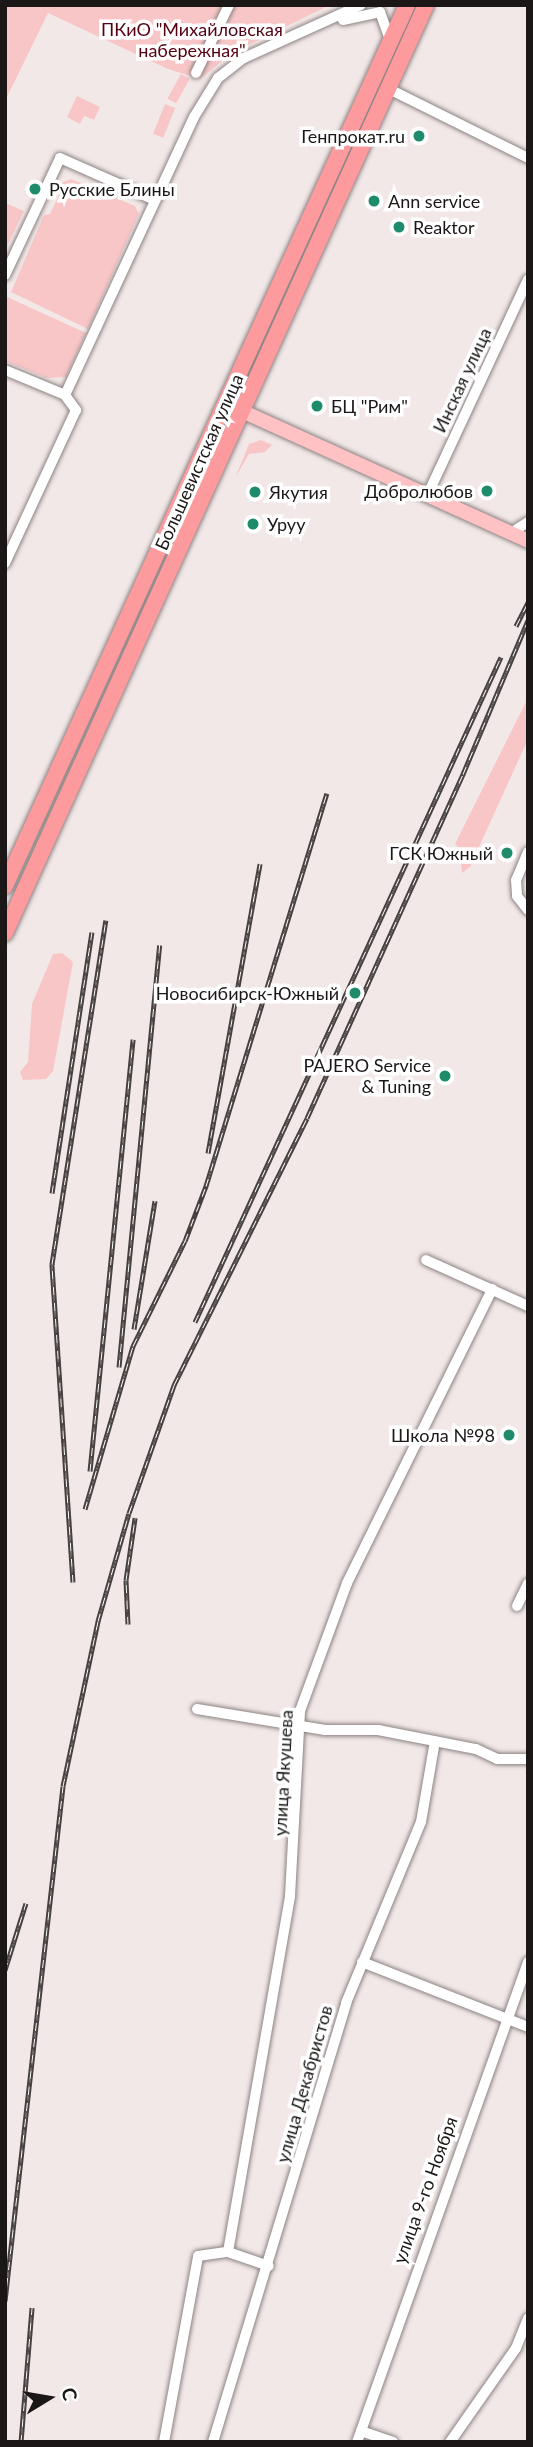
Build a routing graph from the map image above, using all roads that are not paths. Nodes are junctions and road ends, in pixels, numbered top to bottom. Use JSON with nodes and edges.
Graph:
{"nodes":[{"id":1,"x":229,"y":5,"type":"edge"},
{"id":2,"x":361,"y":5,"type":"edge"},
{"id":3,"x":407,"y":5,"type":"edge"},
{"id":4,"x":426,"y":5,"type":"edge"},
{"id":5,"x":390,"y":43,"type":"junction"},
{"id":6,"x":271,"y":44,"type":"junction"},
{"id":7,"x":196,"y":73,"type":"dead end"},
{"id":8,"x":389,"y":89,"type":"junction"},
{"id":9,"x":528,"y":158,"type":"edge"},
{"id":10,"x":155,"y":200,"type":"junction"},
{"id":11,"x":5,"y":275,"type":"edge"},
{"id":12,"x":528,"y":279,"type":"edge"},
{"id":13,"x":5,"y":370,"type":"edge"},
{"id":14,"x":65,"y":395,"type":"junction"},
{"id":15,"x":225,"y":404,"type":"junction"},
{"id":16,"x":242,"y":412,"type":"junction"},
{"id":17,"x":427,"y":496,"type":"junction"},
{"id":18,"x":528,"y":522,"type":"edge"},
{"id":19,"x":521,"y":538,"type":"edge"},
{"id":20,"x":5,"y":562,"type":"edge"},
{"id":21,"x":528,"y":852,"type":"edge"},
{"id":22,"x":5,"y":886,"type":"edge"},
{"id":23,"x":528,"y":910,"type":"edge"},
{"id":24,"x":5,"y":933,"type":"edge"},
{"id":25,"x":426,"y":1260,"type":"dead end"},
{"id":26,"x":492,"y":1289,"type":"junction"},
{"id":27,"x":528,"y":1306,"type":"edge"},
{"id":28,"x":528,"y":1583,"type":"edge"},
{"id":29,"x":517,"y":1606,"type":"dead end"},
{"id":30,"x":197,"y":1709,"type":"dead end"},
{"id":31,"x":300,"y":1726,"type":"junction"},
{"id":32,"x":435,"y":1741,"type":"junction"},
{"id":33,"x":528,"y":1759,"type":"edge"},
{"id":34,"x":362,"y":1962,"type":"junction"},
{"id":35,"x":528,"y":1962,"type":"edge"},
{"id":36,"x":506,"y":2018,"type":"junction"},
{"id":37,"x":528,"y":2027,"type":"edge"},
{"id":38,"x":228,"y":2252,"type":"junction"},
{"id":39,"x":269,"y":2266,"type":"junction"},
{"id":40,"x":528,"y":2318,"type":"edge"},
{"id":41,"x":359,"y":2436,"type":"edge"},
{"id":42,"x":164,"y":2442,"type":"edge"},
{"id":43,"x":213,"y":2442,"type":"edge"},
{"id":44,"x":393,"y":2442,"type":"edge"},
{"id":45,"x":450,"y":2442,"type":"edge"}],
"edges":[{"from":1,"to":7,"type":"street"},
{"from":2,"to":6,"type":"street"},
{"from":3,"to":5,"type":"highway","name":"Большевистская улица"},
{"from":4,"to":8,"type":"highway","name":"Большевистская улица"},
{"from":5,"to":6,"type":"street"},
{"from":5,"to":15,"type":"highway","name":"Большевистская улица"},
{"from":6,"to":10,"type":"street"},
{"from":8,"to":9,"type":"street"},
{"from":8,"to":16,"type":"highway","name":"Большевистская улица"},
{"from":10,"to":11,"type":"street"},
{"from":10,"to":14,"type":"street"},
{"from":12,"to":17,"type":"street","name":"Инская улица"},
{"from":13,"to":14,"type":"street"},
{"from":14,"to":20,"type":"street"},
{"from":15,"to":16,"type":"main road"},
{"from":15,"to":22,"type":"highway","name":"Большевистская улица"},
{"from":16,"to":17,"type":"main road"},
{"from":16,"to":24,"type":"highway","name":"Большевистская улица"},
{"from":17,"to":19,"type":"main road"},
{"from":18,"to":19,"type":"street"},
{"from":21,"to":23,"type":"street"},
{"from":25,"to":26,"type":"street"},
{"from":26,"to":27,"type":"street"},
{"from":26,"to":31,"type":"street","name":"улица Якушева"},
{"from":28,"to":29,"type":"street"},
{"from":30,"to":31,"type":"street"},
{"from":31,"to":32,"type":"street"},
{"from":31,"to":38,"type":"street","name":"улица Якушева"},
{"from":32,"to":33,"type":"street"},
{"from":32,"to":34,"type":"street","name":"улица Декабристов"},
{"from":34,"to":36,"type":"street"},
{"from":34,"to":39,"type":"street","name":"улица Декабристов"},
{"from":35,"to":36,"type":"street","name":"улица 9-го Ноября"},
{"from":36,"to":37,"type":"street"},
{"from":36,"to":41,"type":"street","name":"улица 9-го Ноября"},
{"from":38,"to":39,"type":"street"},
{"from":38,"to":42,"type":"street"},
{"from":39,"to":43,"type":"street","name":"улица Декабристов"},
{"from":40,"to":45,"type":"street"},
{"from":41,"to":44,"type":"street"}]}
